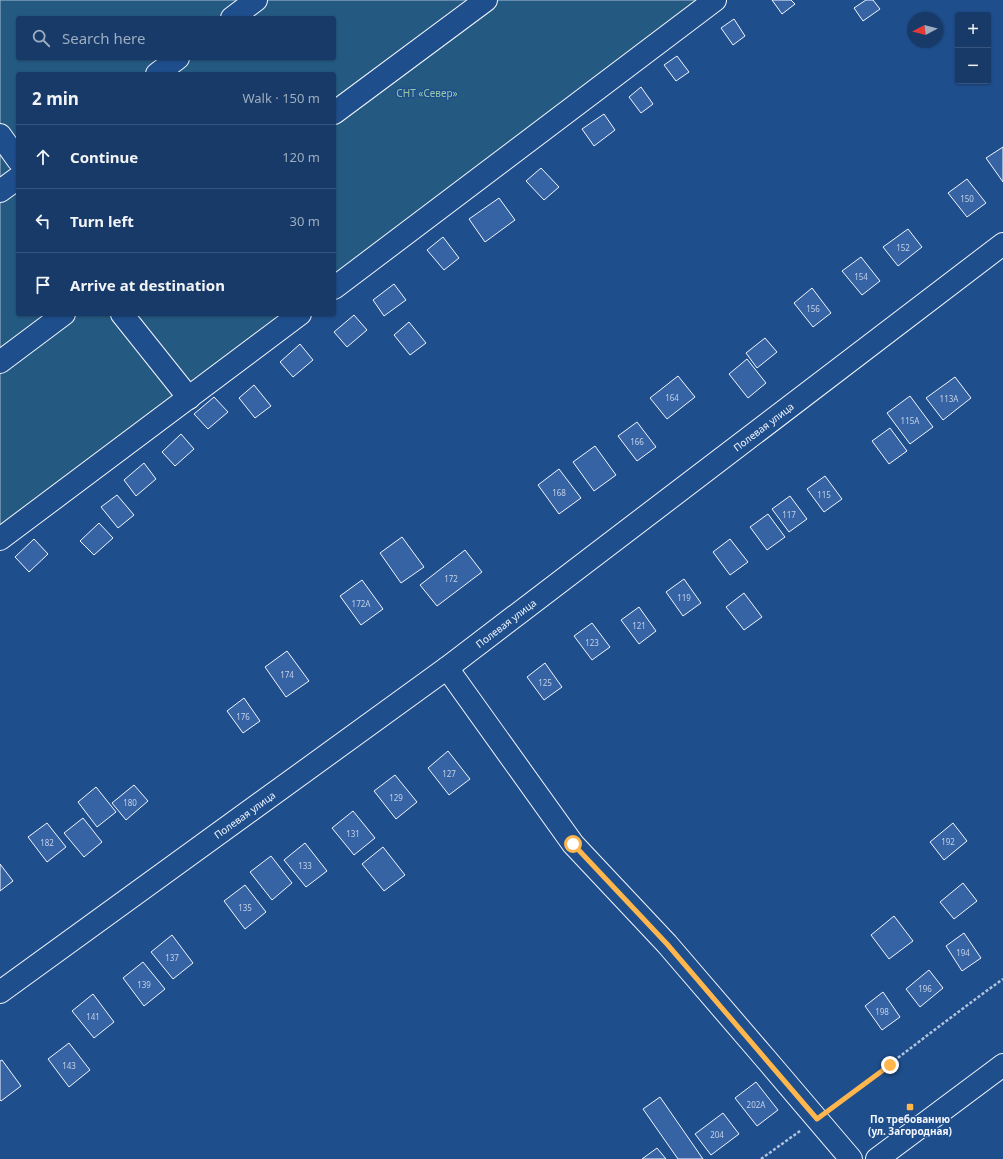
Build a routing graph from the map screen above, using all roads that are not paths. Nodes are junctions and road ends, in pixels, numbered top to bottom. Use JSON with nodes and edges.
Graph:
{"nodes":[{"id":1,"x":256,"y":0,"type":"edge"},
{"id":2,"x":486,"y":0,"type":"edge"},
{"id":3,"x":715,"y":0,"type":"edge"},
{"id":4,"x":235,"y":16,"type":"edge"},
{"id":5,"x":175,"y":60,"type":"edge"},
{"id":6,"x":160,"y":72,"type":"edge"},
{"id":7,"x":336,"y":112,"type":"edge"},
{"id":8,"x":0,"y":135,"type":"edge"},
{"id":9,"x":16,"y":157,"type":"edge"},
{"id":10,"x":16,"y":179,"type":"edge"},
{"id":11,"x":0,"y":191,"type":"edge"},
{"id":12,"x":1003,"y":244,"type":"edge"},
{"id":13,"x":336,"y":286,"type":"edge"},
{"id":14,"x":61,"y":316,"type":"edge"},
{"id":15,"x":124,"y":316,"type":"edge"},
{"id":16,"x":297,"y":316,"type":"edge"},
{"id":17,"x":0,"y":362,"type":"edge"},
{"id":18,"x":189,"y":398,"type":"junction"},
{"id":19,"x":0,"y":539,"type":"edge"},
{"id":20,"x":447,"y":668,"type":"junction"},
{"id":21,"x":0,"y":992,"type":"edge"},
{"id":22,"x":1003,"y":1065,"type":"edge"},
{"id":23,"x":851,"y":1159,"type":"edge"},
{"id":24,"x":877,"y":1159,"type":"edge"}],
"edges":[{"from":1,"to":4,"type":"street"},
{"from":2,"to":7,"type":"street"},
{"from":3,"to":13,"type":"street"},
{"from":5,"to":6,"type":"street"},
{"from":8,"to":9,"type":"street"},
{"from":10,"to":11,"type":"street"},
{"from":12,"to":20,"type":"street","name":"Полевая улица"},
{"from":14,"to":17,"type":"street"},
{"from":15,"to":18,"type":"street"},
{"from":16,"to":18,"type":"street"},
{"from":18,"to":19,"type":"street"},
{"from":20,"to":21,"type":"street","name":"Полевая улица"},
{"from":20,"to":23,"type":"street"},
{"from":22,"to":24,"type":"street"}]}
